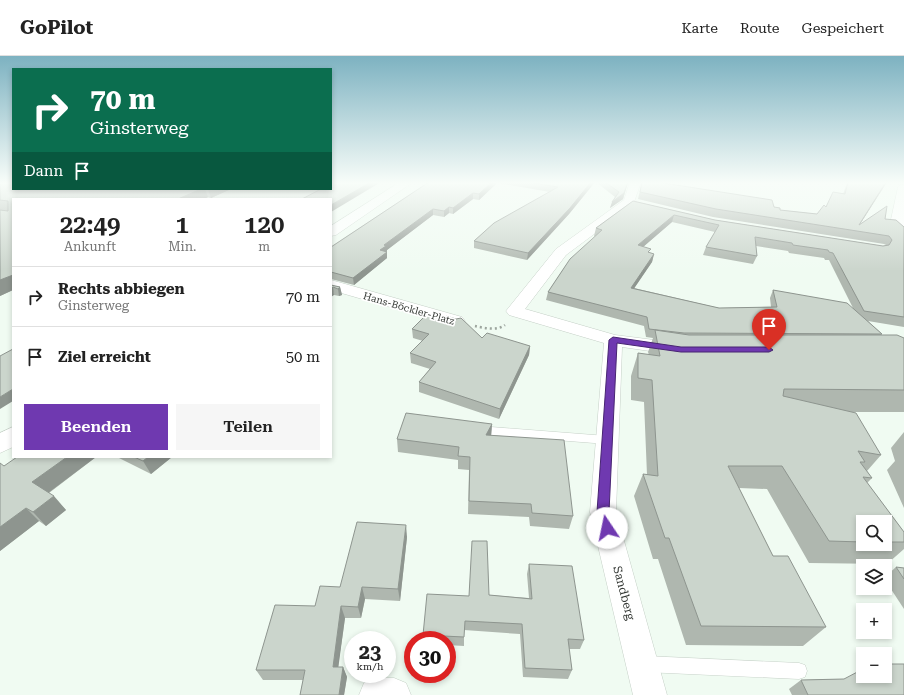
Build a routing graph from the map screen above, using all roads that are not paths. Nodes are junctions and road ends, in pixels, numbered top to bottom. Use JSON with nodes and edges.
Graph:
{"nodes":[{"id":1,"x":362,"y":212,"type":"edge"},
{"id":2,"x":615,"y":212,"type":"edge"},
{"id":3,"x":899,"y":212,"type":"edge"},
{"id":4,"x":904,"y":230,"type":"edge"},
{"id":5,"x":332,"y":231,"type":"edge"},
{"id":6,"x":332,"y":285,"type":"edge"},
{"id":7,"x":456,"y":321,"type":"edge"},
{"id":8,"x":604,"y":337,"type":"junction"},
{"id":9,"x":695,"y":349,"type":"edge"},
{"id":10,"x":472,"y":429,"type":"edge"},
{"id":11,"x":12,"y":437,"type":"edge"},
{"id":12,"x":608,"y":440,"type":"junction"},
{"id":13,"x":0,"y":444,"type":"edge"},
{"id":14,"x":642,"y":663,"type":"junction"},
{"id":15,"x":799,"y":671,"type":"dead end"},
{"id":16,"x":376,"y":695,"type":"edge"},
{"id":17,"x":394,"y":695,"type":"edge"},
{"id":18,"x":650,"y":695,"type":"edge"}],
"edges":[{"from":1,"to":5,"type":"street"},
{"from":2,"to":8,"type":"street"},
{"from":3,"to":4,"type":"street"},
{"from":6,"to":7,"type":"street","name":"Hans-Böckler-Platz"},
{"from":8,"to":9,"type":"street"},
{"from":8,"to":12,"type":"street","name":"Sandberg"},
{"from":10,"to":12,"type":"lane"},
{"from":11,"to":13,"type":"street"},
{"from":12,"to":14,"type":"street","name":"Sandberg"},
{"from":14,"to":15,"type":"lane"},
{"from":14,"to":18,"type":"street","name":"Sandberg"},
{"from":16,"to":17,"type":"street"}]}
